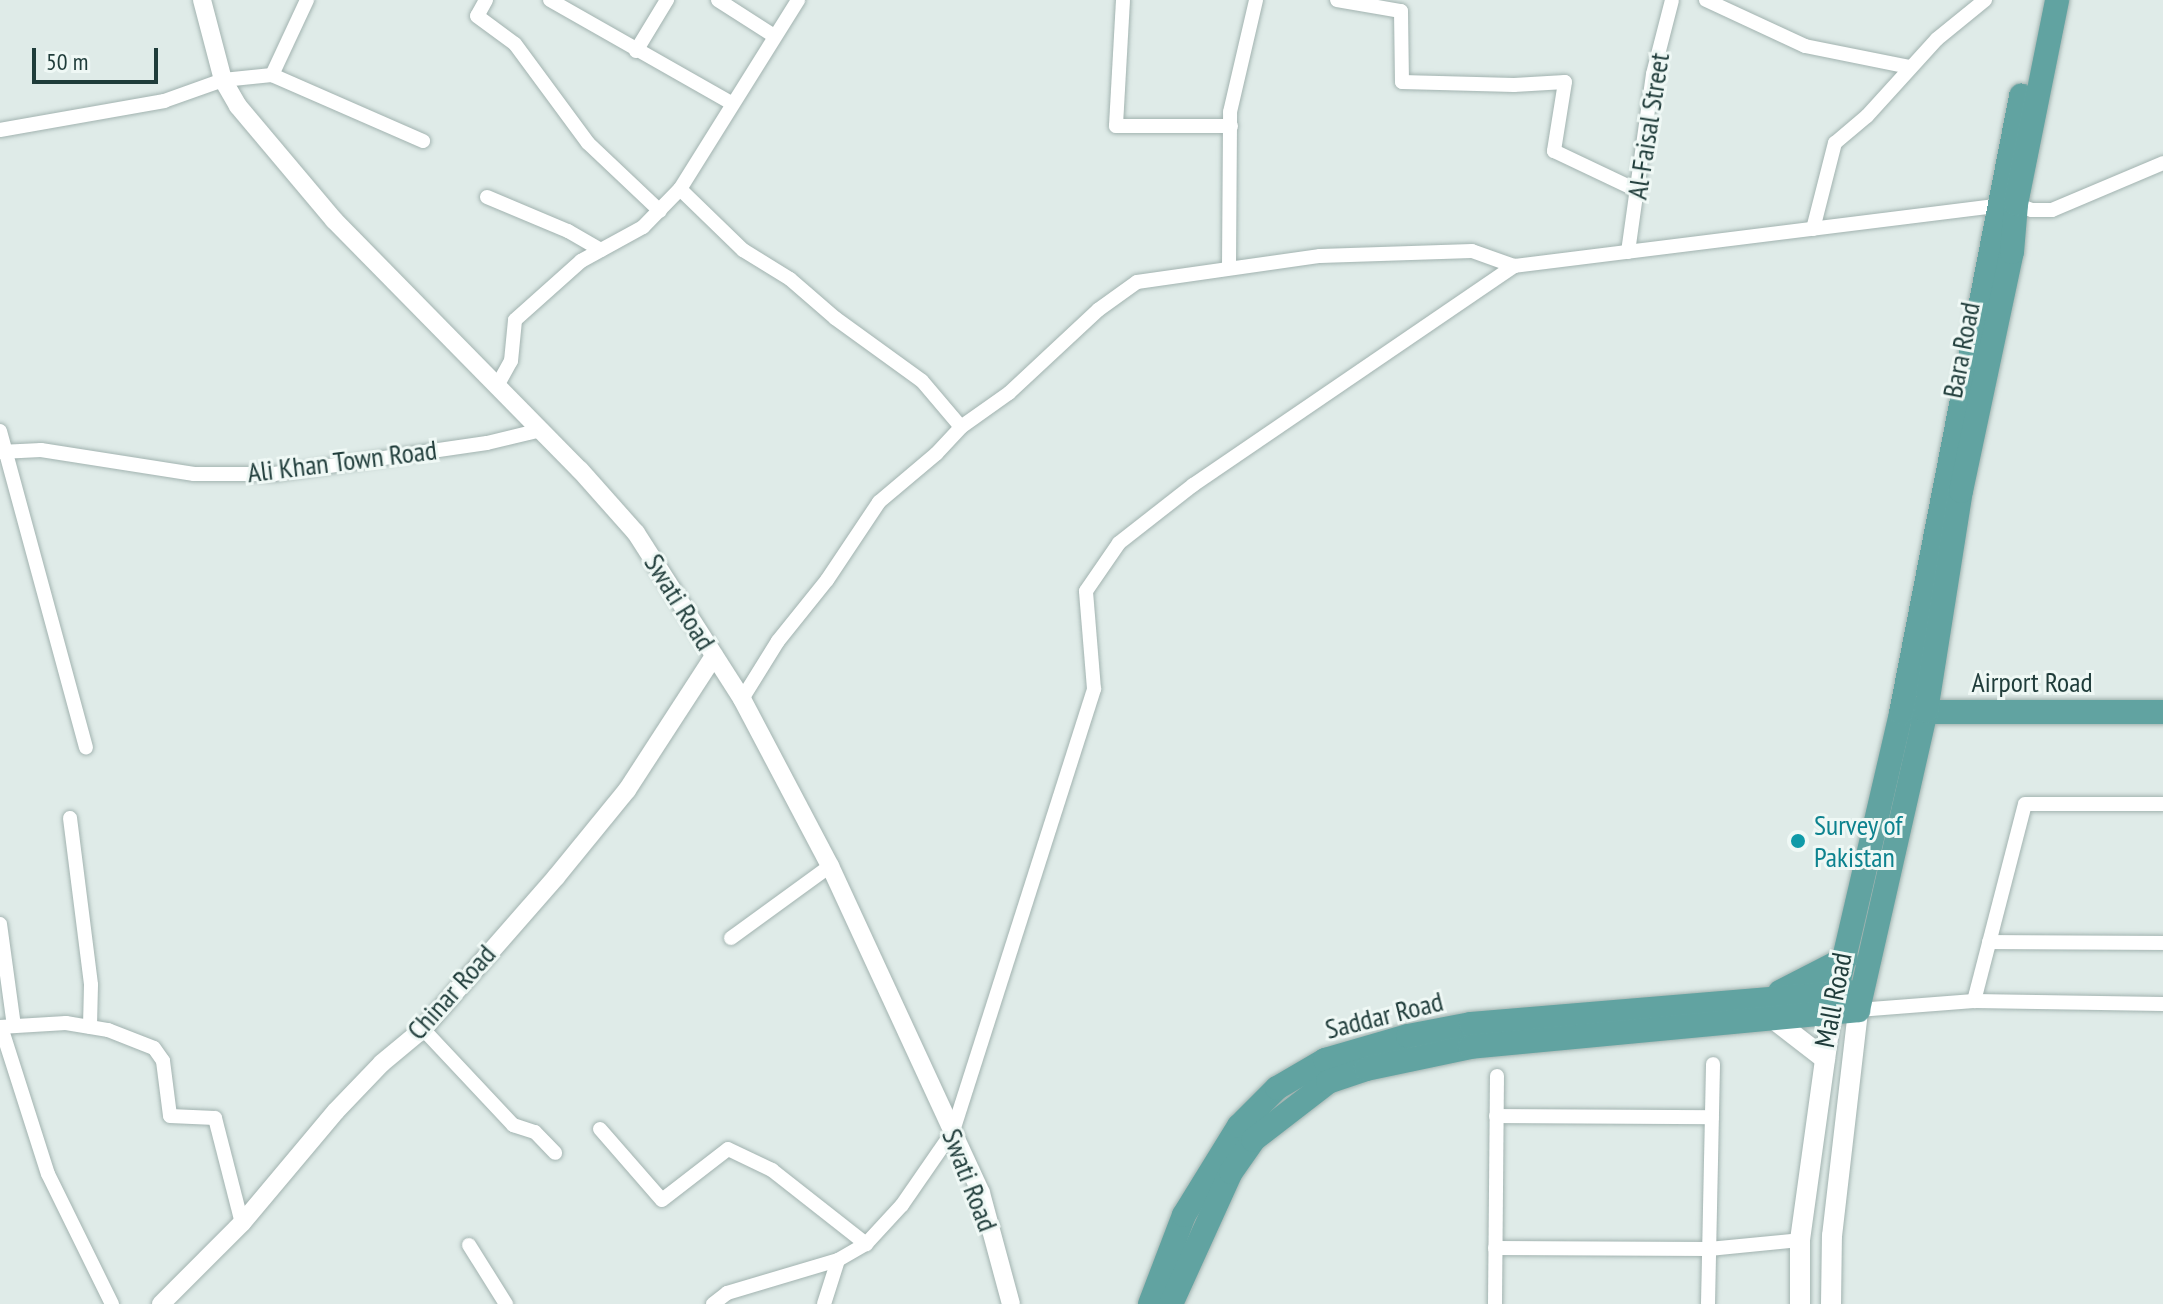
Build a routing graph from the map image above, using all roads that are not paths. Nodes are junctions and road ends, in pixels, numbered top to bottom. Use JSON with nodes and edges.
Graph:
{"nodes":[{"id":1,"x":202,"y":0,"type":"edge"},
{"id":2,"x":307,"y":0,"type":"edge"},
{"id":3,"x":486,"y":0,"type":"edge"},
{"id":4,"x":550,"y":0,"type":"edge"},
{"id":5,"x":667,"y":0,"type":"edge"},
{"id":6,"x":718,"y":0,"type":"edge"},
{"id":7,"x":798,"y":0,"type":"edge"},
{"id":8,"x":1123,"y":0,"type":"edge"},
{"id":9,"x":1256,"y":0,"type":"edge"},
{"id":10,"x":1337,"y":0,"type":"edge"},
{"id":11,"x":1672,"y":0,"type":"edge"},
{"id":12,"x":1706,"y":0,"type":"edge"},
{"id":13,"x":1985,"y":0,"type":"edge"},
{"id":14,"x":2042,"y":0,"type":"edge"},
{"id":15,"x":2057,"y":0,"type":"edge"},
{"id":16,"x":774,"y":36,"type":"junction"},
{"id":17,"x":636,"y":51,"type":"junction"},
{"id":18,"x":1909,"y":67,"type":"junction"},
{"id":19,"x":272,"y":75,"type":"junction"},
{"id":20,"x":223,"y":80,"type":"junction"},
{"id":21,"x":733,"y":104,"type":"junction"},
{"id":22,"x":1231,"y":126,"type":"junction"},
{"id":23,"x":0,"y":130,"type":"edge"},
{"id":24,"x":423,"y":141,"type":"dead end"},
{"id":25,"x":2163,"y":163,"type":"edge"},
{"id":26,"x":680,"y":189,"type":"junction"},
{"id":27,"x":1636,"y":190,"type":"junction"},
{"id":28,"x":487,"y":197,"type":"dead end"},
{"id":29,"x":2007,"y":205,"type":"junction"},
{"id":30,"x":660,"y":211,"type":"junction"},
{"id":31,"x":1813,"y":229,"type":"junction"},
{"id":32,"x":601,"y":250,"type":"junction"},
{"id":33,"x":1628,"y":252,"type":"junction"},
{"id":34,"x":1514,"y":266,"type":"junction"},
{"id":35,"x":1229,"y":267,"type":"junction"},
{"id":36,"x":497,"y":386,"type":"junction"},
{"id":37,"x":961,"y":427,"type":"junction"},
{"id":38,"x":541,"y":430,"type":"junction"},
{"id":39,"x":0,"y":431,"type":"edge"},
{"id":40,"x":2,"y":452,"type":"edge"},
{"id":41,"x":714,"y":656,"type":"junction"},
{"id":42,"x":742,"y":699,"type":"junction"},
{"id":43,"x":1926,"y":711,"type":"junction"},
{"id":44,"x":2163,"y":712,"type":"edge"},
{"id":45,"x":1901,"y":713,"type":"junction"},
{"id":46,"x":86,"y":748,"type":"dead end"},
{"id":47,"x":2163,"y":804,"type":"edge"},
{"id":48,"x":70,"y":818,"type":"dead end"},
{"id":49,"x":830,"y":866,"type":"junction"},
{"id":50,"x":0,"y":924,"type":"edge"},
{"id":51,"x":731,"y":938,"type":"dead end"},
{"id":52,"x":1989,"y":942,"type":"junction"},
{"id":53,"x":2163,"y":943,"type":"edge"},
{"id":54,"x":1846,"y":958,"type":"junction"},
{"id":55,"x":1860,"y":1000,"type":"junction"},
{"id":56,"x":1834,"y":1001,"type":"junction"},
{"id":57,"x":1974,"y":1001,"type":"junction"},
{"id":58,"x":2163,"y":1004,"type":"edge"},
{"id":59,"x":1769,"y":1009,"type":"junction"},
{"id":60,"x":5,"y":1027,"type":"edge"},
{"id":61,"x":90,"y":1027,"type":"junction"},
{"id":62,"x":423,"y":1029,"type":"junction"},
{"id":63,"x":1825,"y":1059,"type":"junction"},
{"id":64,"x":1713,"y":1064,"type":"dead end"},
{"id":65,"x":1497,"y":1076,"type":"dead end"},
{"id":66,"x":1496,"y":1116,"type":"junction"},
{"id":67,"x":1712,"y":1117,"type":"junction"},
{"id":68,"x":600,"y":1129,"type":"dead end"},
{"id":69,"x":953,"y":1131,"type":"junction"},
{"id":70,"x":555,"y":1153,"type":"dead end"},
{"id":71,"x":242,"y":1223,"type":"junction"},
{"id":72,"x":1800,"y":1240,"type":"junction"},
{"id":73,"x":866,"y":1244,"type":"junction"},
{"id":74,"x":469,"y":1245,"type":"dead end"},
{"id":75,"x":1495,"y":1248,"type":"junction"},
{"id":76,"x":1709,"y":1249,"type":"junction"},
{"id":77,"x":838,"y":1260,"type":"junction"},
{"id":78,"x":112,"y":1304,"type":"edge"},
{"id":79,"x":161,"y":1304,"type":"edge"},
{"id":80,"x":506,"y":1304,"type":"edge"},
{"id":81,"x":713,"y":1304,"type":"edge"},
{"id":82,"x":824,"y":1304,"type":"edge"},
{"id":83,"x":1011,"y":1304,"type":"edge"},
{"id":84,"x":1150,"y":1304,"type":"edge"},
{"id":85,"x":1171,"y":1304,"type":"edge"},
{"id":86,"x":1495,"y":1304,"type":"edge"},
{"id":87,"x":1708,"y":1304,"type":"edge"},
{"id":88,"x":1800,"y":1304,"type":"edge"},
{"id":89,"x":1831,"y":1304,"type":"edge"}],
"edges":[{"from":1,"to":20,"type":"street","name":"Swati Road"},
{"from":2,"to":19,"type":"street"},
{"from":3,"to":30,"type":"street"},
{"from":4,"to":17,"type":"street"},
{"from":5,"to":17,"type":"street"},
{"from":6,"to":16,"type":"street"},
{"from":7,"to":16,"type":"street"},
{"from":8,"to":22,"type":"street"},
{"from":9,"to":22,"type":"street"},
{"from":10,"to":27,"type":"street"},
{"from":11,"to":27,"type":"street","name":"Al-Faisal Street"},
{"from":12,"to":18,"type":"street"},
{"from":13,"to":18,"type":"street"},
{"from":14,"to":29,"type":"main road"},
{"from":15,"to":29,"type":"main road","name":"Bara Road"},
{"from":16,"to":21,"type":"street"},
{"from":17,"to":21,"type":"street"},
{"from":18,"to":31,"type":"street"},
{"from":19,"to":20,"type":"street"},
{"from":19,"to":24,"type":"street"},
{"from":20,"to":23,"type":"street"},
{"from":20,"to":36,"type":"street","name":"Swati Road"},
{"from":21,"to":26,"type":"street"},
{"from":22,"to":35,"type":"street"},
{"from":25,"to":29,"type":"street"},
{"from":26,"to":30,"type":"street"},
{"from":26,"to":37,"type":"street"},
{"from":27,"to":33,"type":"street","name":"Al-Faisal Street"},
{"from":28,"to":32,"type":"street"},
{"from":29,"to":31,"type":"street"},
{"from":29,"to":43,"type":"main road","name":"Bara Road"},
{"from":29,"to":45,"type":"main road"},
{"from":30,"to":32,"type":"street"},
{"from":31,"to":33,"type":"street"},
{"from":32,"to":36,"type":"street"},
{"from":33,"to":34,"type":"street"},
{"from":34,"to":35,"type":"street"},
{"from":34,"to":69,"type":"street"},
{"from":35,"to":37,"type":"street"},
{"from":36,"to":38,"type":"street","name":"Swati Road"},
{"from":37,"to":42,"type":"street"},
{"from":38,"to":40,"type":"street","name":"Ali Khan Town Road"},
{"from":38,"to":41,"type":"street","name":"Swati Road"},
{"from":39,"to":40,"type":"street"},
{"from":40,"to":46,"type":"street"},
{"from":41,"to":42,"type":"street","name":"Swati Road"},
{"from":41,"to":62,"type":"street","name":"Chinar Road"},
{"from":42,"to":49,"type":"street","name":"Swati Road"},
{"from":43,"to":44,"type":"main road","name":"Airport Road"},
{"from":43,"to":45,"type":"main road","name":"Airport Road"},
{"from":43,"to":55,"type":"main road","name":"Mall Road"},
{"from":45,"to":54,"type":"main road"},
{"from":47,"to":52,"type":"street"},
{"from":48,"to":61,"type":"street"},
{"from":49,"to":51,"type":"street"},
{"from":49,"to":69,"type":"street","name":"Swati Road"},
{"from":50,"to":60,"type":"street"},
{"from":52,"to":53,"type":"street"},
{"from":52,"to":57,"type":"street"},
{"from":54,"to":56,"type":"main road"},
{"from":54,"to":59,"type":"main road","name":"Saddar Road"},
{"from":55,"to":56,"type":"main road"},
{"from":55,"to":57,"type":"street"},
{"from":55,"to":89,"type":"main road","name":"Mall Road"},
{"from":56,"to":59,"type":"main road"},
{"from":56,"to":63,"type":"main road","name":"Mall Road"},
{"from":57,"to":58,"type":"street"},
{"from":59,"to":63,"type":"main road"},
{"from":59,"to":84,"type":"main road","name":"Saddar Road"},
{"from":59,"to":85,"type":"main road"},
{"from":60,"to":61,"type":"street"},
{"from":60,"to":78,"type":"street"},
{"from":61,"to":71,"type":"street"},
{"from":62,"to":70,"type":"street"},
{"from":62,"to":71,"type":"street","name":"Chinar Road"},
{"from":63,"to":72,"type":"main road","name":"Mall Road"},
{"from":64,"to":67,"type":"street"},
{"from":65,"to":66,"type":"street"},
{"from":66,"to":67,"type":"street"},
{"from":66,"to":75,"type":"street"},
{"from":67,"to":76,"type":"street"},
{"from":68,"to":73,"type":"street"},
{"from":69,"to":73,"type":"street"},
{"from":69,"to":83,"type":"street","name":"Swati Road"},
{"from":71,"to":79,"type":"street","name":"Chinar Road"},
{"from":72,"to":76,"type":"street"},
{"from":72,"to":88,"type":"main road","name":"Mall Road"},
{"from":73,"to":77,"type":"street"},
{"from":74,"to":80,"type":"street"},
{"from":75,"to":76,"type":"street"},
{"from":75,"to":86,"type":"street"},
{"from":76,"to":87,"type":"street"},
{"from":77,"to":81,"type":"street"},
{"from":77,"to":82,"type":"street"}]}
